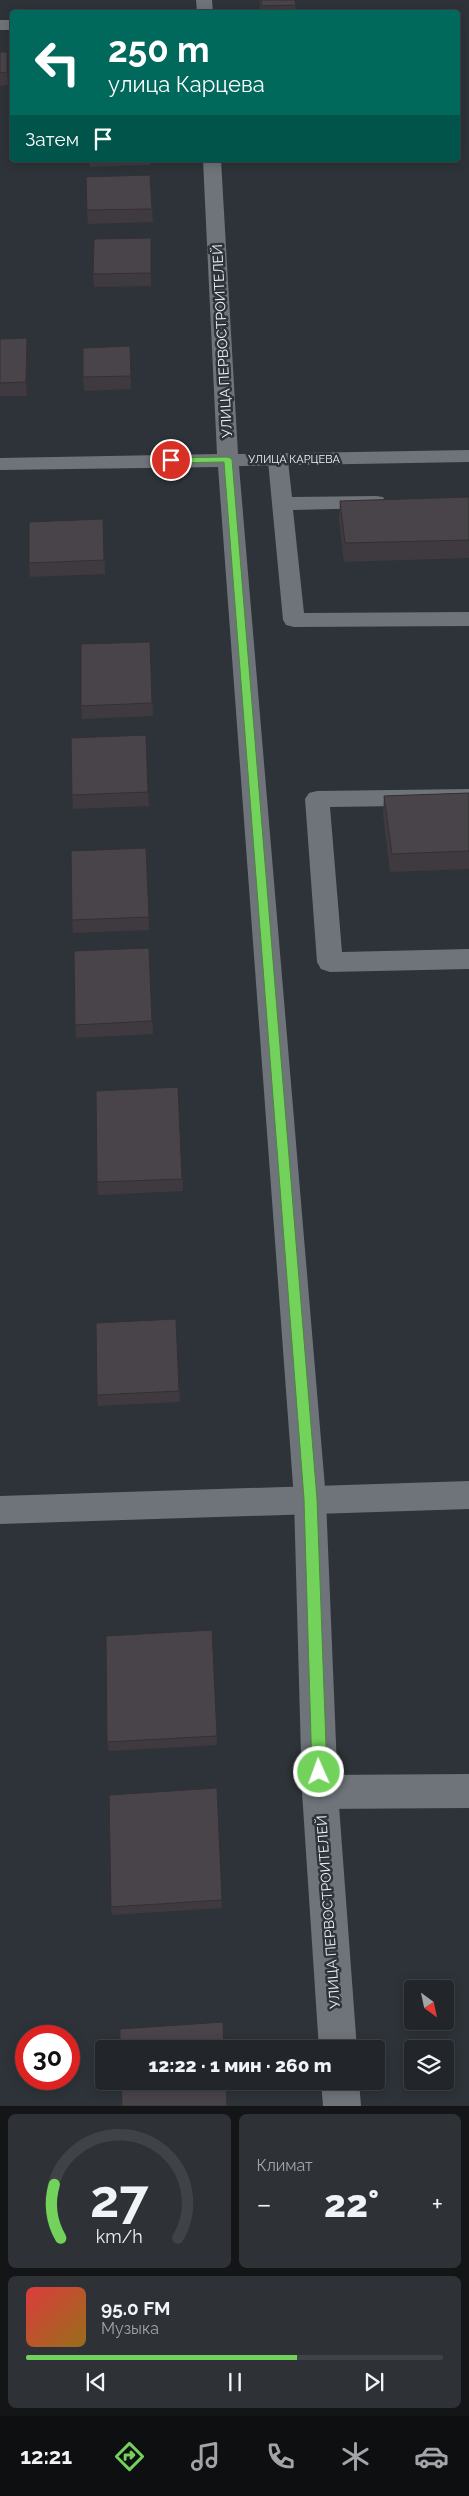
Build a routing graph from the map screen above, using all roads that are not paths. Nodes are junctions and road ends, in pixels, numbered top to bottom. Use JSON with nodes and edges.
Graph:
{"nodes":[{"id":1,"x":212,"y":162,"type":"edge"},
{"id":2,"x":469,"y":456,"type":"edge"},
{"id":3,"x":228,"y":459,"type":"junction"},
{"id":4,"x":278,"y":461,"type":"junction"},
{"id":5,"x":0,"y":464,"type":"edge"},
{"id":6,"x":400,"y":502,"type":"edge"},
{"id":7,"x":282,"y":504,"type":"junction"},
{"id":8,"x":469,"y":619,"type":"edge"},
{"id":9,"x":469,"y":797,"type":"edge"},
{"id":10,"x":469,"y":959,"type":"edge"},
{"id":11,"x":469,"y":1495,"type":"edge"},
{"id":12,"x":310,"y":1499,"type":"junction"},
{"id":13,"x":0,"y":1510,"type":"edge"},
{"id":14,"x":469,"y":1791,"type":"edge"},
{"id":15,"x":320,"y":1792,"type":"junction"},
{"id":16,"x":337,"y":2040,"type":"edge"},
{"id":17,"x":341,"y":2090,"type":"edge"},
{"id":18,"x":342,"y":2106,"type":"edge"}],
"edges":[{"from":1,"to":3,"type":"street","name":"УЛИЦА ПЕРВОСТРОИТЕЛЕЙ"},
{"from":2,"to":4,"type":"street","name":"УЛИЦА КАРЦЕВА"},
{"from":3,"to":4,"type":"street","name":"УЛИЦА КАРЦЕВА"},
{"from":3,"to":5,"type":"street","name":"УЛИЦА КАРЦЕВА"},
{"from":3,"to":12,"type":"street","name":"УЛИЦА ПЕРВОСТРОИТЕЛЕЙ"},
{"from":4,"to":7,"type":"lane"},
{"from":6,"to":7,"type":"lane"},
{"from":7,"to":8,"type":"lane"},
{"from":9,"to":10,"type":"lane"},
{"from":11,"to":12,"type":"lane"},
{"from":12,"to":13,"type":"lane"},
{"from":12,"to":15,"type":"street","name":"УЛИЦА ПЕРВОСТРОИТЕЛЕЙ"},
{"from":14,"to":15,"type":"lane"},
{"from":15,"to":16,"type":"street","name":"УЛИЦА ПЕРВОСТРОИТЕЛЕЙ"},
{"from":17,"to":18,"type":"street"}]}
